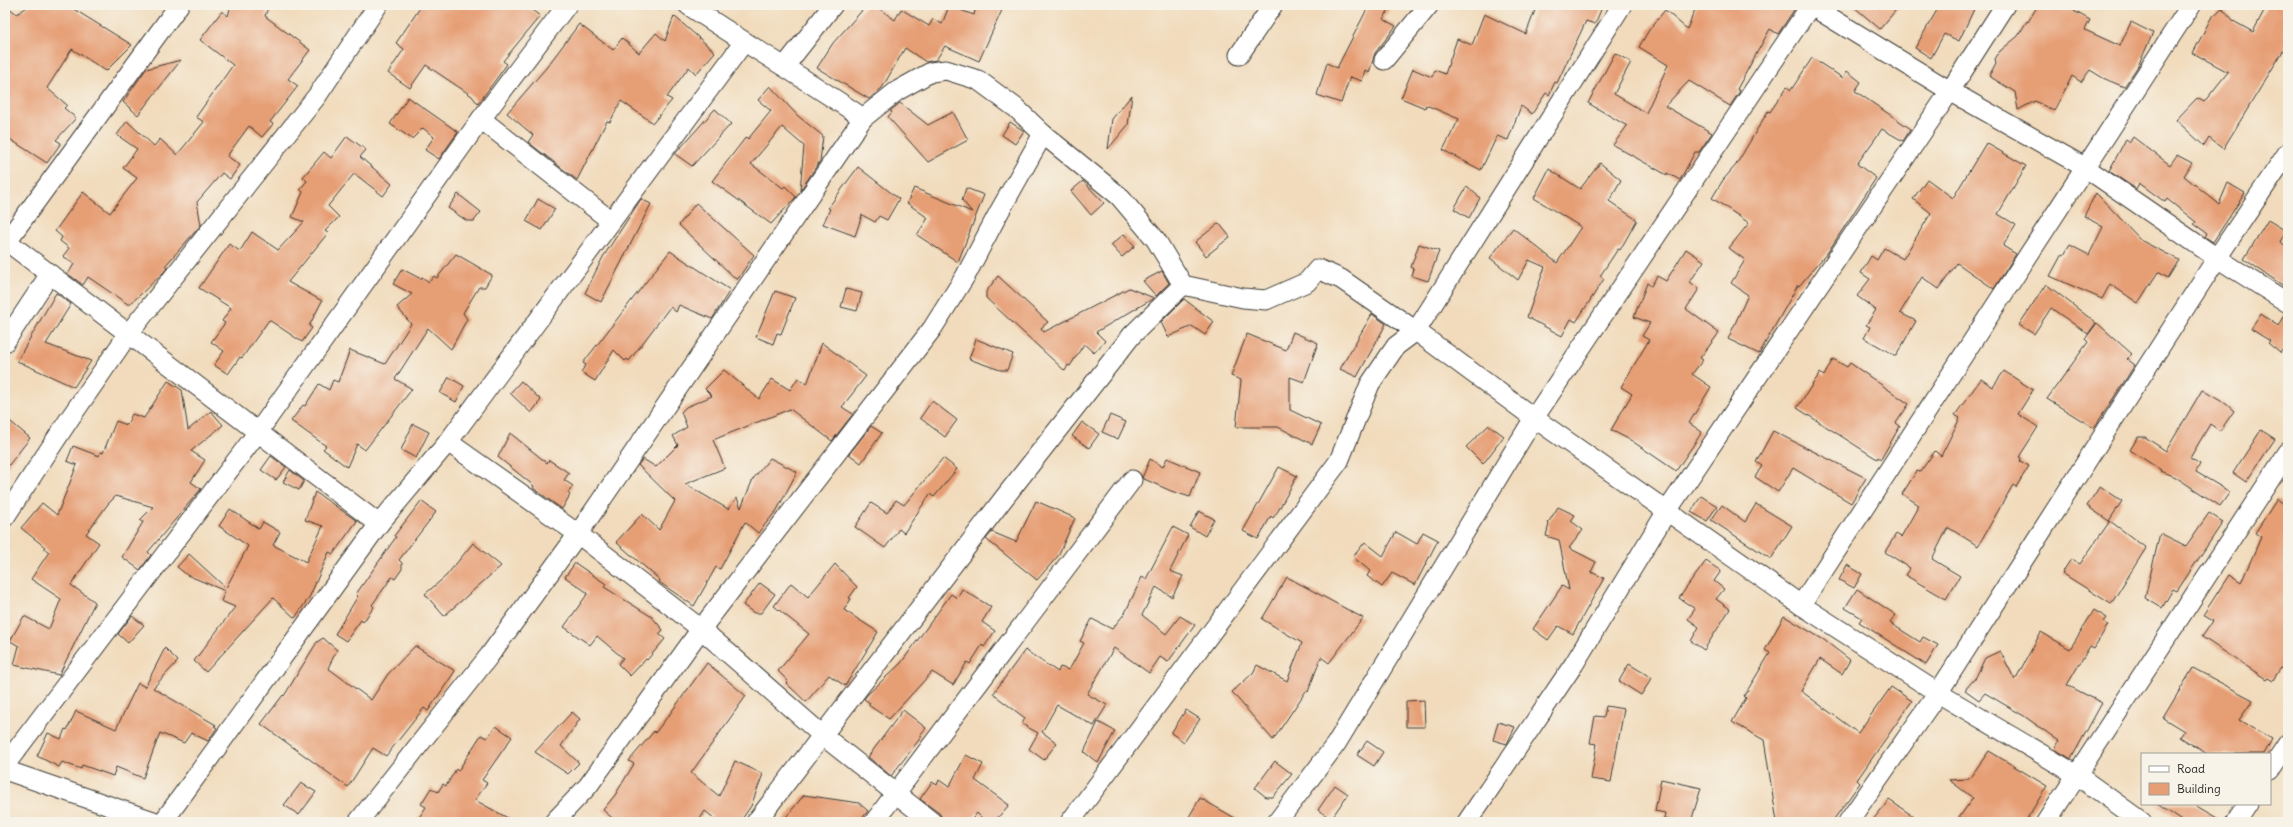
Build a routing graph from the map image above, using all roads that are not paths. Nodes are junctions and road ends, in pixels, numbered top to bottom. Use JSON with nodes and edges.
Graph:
{"nodes":[{"id":1,"x":179,"y":5,"type":"edge"},
{"id":2,"x":378,"y":5,"type":"edge"},
{"id":3,"x":567,"y":5,"type":"edge"},
{"id":4,"x":688,"y":5,"type":"edge"},
{"id":5,"x":833,"y":5,"type":"edge"},
{"id":6,"x":1273,"y":5,"type":"edge"},
{"id":7,"x":1429,"y":5,"type":"edge"},
{"id":8,"x":1622,"y":5,"type":"edge"},
{"id":9,"x":1811,"y":5,"type":"edge"},
{"id":10,"x":2005,"y":5,"type":"edge"},
{"id":11,"x":2191,"y":5,"type":"edge"},
{"id":12,"x":744,"y":42,"type":"junction"},
{"id":13,"x":1239,"y":55,"type":"dead end"},
{"id":14,"x":1384,"y":60,"type":"dead end"},
{"id":15,"x":785,"y":66,"type":"junction"},
{"id":16,"x":1950,"y":91,"type":"junction"},
{"id":17,"x":863,"y":118,"type":"junction"},
{"id":18,"x":481,"y":119,"type":"junction"},
{"id":19,"x":1043,"y":134,"type":"junction"},
{"id":20,"x":2288,"y":152,"type":"edge"},
{"id":21,"x":2086,"y":168,"type":"junction"},
{"id":22,"x":610,"y":221,"type":"junction"},
{"id":23,"x":6,"y":241,"type":"edge"},
{"id":24,"x":2217,"y":258,"type":"junction"},
{"id":25,"x":50,"y":274,"type":"junction"},
{"id":26,"x":1183,"y":285,"type":"junction"},
{"id":27,"x":2288,"y":303,"type":"edge"},
{"id":28,"x":1416,"y":331,"type":"junction"},
{"id":29,"x":129,"y":333,"type":"junction"},
{"id":30,"x":5,"y":342,"type":"edge"},
{"id":31,"x":1534,"y":418,"type":"junction"},
{"id":32,"x":258,"y":432,"type":"junction"},
{"id":33,"x":448,"y":442,"type":"junction"},
{"id":34,"x":2288,"y":452,"type":"edge"},
{"id":35,"x":1132,"y":480,"type":"dead end"},
{"id":36,"x":1667,"y":511,"type":"junction"},
{"id":37,"x":5,"y":517,"type":"edge"},
{"id":38,"x":379,"y":524,"type":"junction"},
{"id":39,"x":578,"y":534,"type":"junction"},
{"id":40,"x":1802,"y":605,"type":"junction"},
{"id":41,"x":701,"y":629,"type":"junction"},
{"id":42,"x":1938,"y":693,"type":"junction"},
{"id":43,"x":822,"y":735,"type":"junction"},
{"id":44,"x":2288,"y":743,"type":"edge"},
{"id":45,"x":5,"y":765,"type":"edge"},
{"id":46,"x":2271,"y":768,"type":"edge"},
{"id":47,"x":5,"y":770,"type":"edge"},
{"id":48,"x":2077,"y":776,"type":"junction"},
{"id":49,"x":895,"y":792,"type":"junction"},
{"id":50,"x":2247,"y":805,"type":"edge"},
{"id":51,"x":156,"y":822,"type":"edge"},
{"id":52,"x":163,"y":822,"type":"edge"},
{"id":53,"x":358,"y":822,"type":"edge"},
{"id":54,"x":554,"y":822,"type":"edge"},
{"id":55,"x":756,"y":822,"type":"edge"},
{"id":56,"x":874,"y":822,"type":"edge"},
{"id":57,"x":932,"y":822,"type":"edge"},
{"id":58,"x":1070,"y":822,"type":"edge"},
{"id":59,"x":1277,"y":822,"type":"edge"},
{"id":60,"x":1467,"y":822,"type":"edge"},
{"id":61,"x":1848,"y":822,"type":"edge"},
{"id":62,"x":2046,"y":822,"type":"edge"},
{"id":63,"x":2142,"y":822,"type":"edge"},
{"id":64,"x":2236,"y":822,"type":"edge"}],
"edges":[{"from":1,"to":23,"type":"street"},
{"from":2,"to":29,"type":"street"},
{"from":3,"to":18,"type":"street"},
{"from":4,"to":12,"type":"street"},
{"from":5,"to":15,"type":"street"},
{"from":6,"to":13,"type":"street"},
{"from":7,"to":14,"type":"street"},
{"from":8,"to":28,"type":"street"},
{"from":9,"to":16,"type":"street"},
{"from":9,"to":31,"type":"street"},
{"from":10,"to":16,"type":"street"},
{"from":11,"to":21,"type":"street"},
{"from":12,"to":15,"type":"street"},
{"from":12,"to":22,"type":"street"},
{"from":15,"to":17,"type":"street"},
{"from":16,"to":21,"type":"street"},
{"from":16,"to":36,"type":"street"},
{"from":17,"to":19,"type":"street"},
{"from":17,"to":39,"type":"street"},
{"from":18,"to":22,"type":"street"},
{"from":18,"to":32,"type":"street"},
{"from":19,"to":26,"type":"street"},
{"from":19,"to":41,"type":"street"},
{"from":20,"to":24,"type":"street"},
{"from":21,"to":24,"type":"street"},
{"from":21,"to":40,"type":"street"},
{"from":22,"to":33,"type":"street"},
{"from":23,"to":25,"type":"street"},
{"from":24,"to":27,"type":"street"},
{"from":24,"to":42,"type":"street"},
{"from":25,"to":29,"type":"street"},
{"from":25,"to":30,"type":"street"},
{"from":26,"to":28,"type":"street"},
{"from":26,"to":43,"type":"street"},
{"from":28,"to":31,"type":"street"},
{"from":28,"to":58,"type":"street"},
{"from":29,"to":32,"type":"street"},
{"from":29,"to":37,"type":"street"},
{"from":31,"to":36,"type":"street"},
{"from":31,"to":59,"type":"street"},
{"from":32,"to":38,"type":"street"},
{"from":32,"to":45,"type":"street"},
{"from":33,"to":38,"type":"street"},
{"from":33,"to":39,"type":"street"},
{"from":34,"to":48,"type":"street"},
{"from":35,"to":49,"type":"street"},
{"from":36,"to":40,"type":"street"},
{"from":36,"to":60,"type":"street"},
{"from":38,"to":52,"type":"street"},
{"from":39,"to":41,"type":"street"},
{"from":39,"to":53,"type":"street"},
{"from":40,"to":42,"type":"street"},
{"from":41,"to":43,"type":"street"},
{"from":41,"to":54,"type":"street"},
{"from":42,"to":48,"type":"street"},
{"from":42,"to":61,"type":"street"},
{"from":43,"to":49,"type":"street"},
{"from":43,"to":55,"type":"street"},
{"from":44,"to":46,"type":"street"},
{"from":47,"to":51,"type":"street"},
{"from":48,"to":62,"type":"street"},
{"from":48,"to":63,"type":"street"},
{"from":49,"to":56,"type":"street"},
{"from":49,"to":57,"type":"street"},
{"from":50,"to":64,"type":"street"}]}
